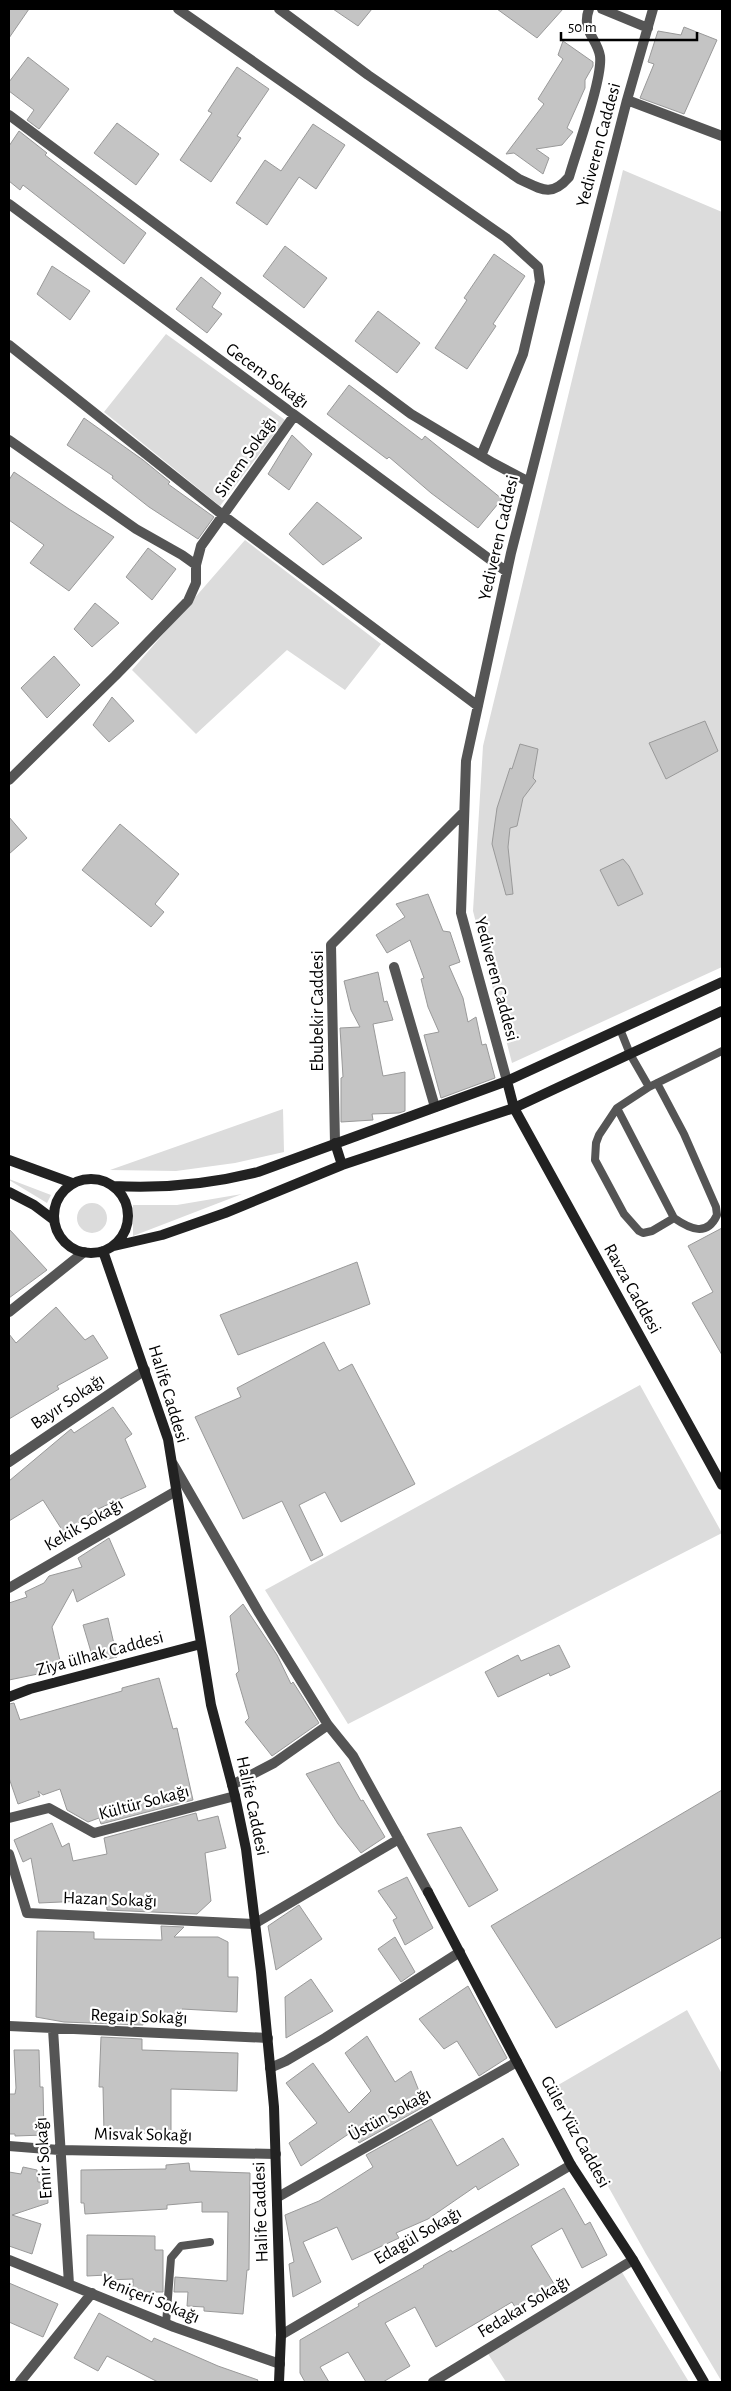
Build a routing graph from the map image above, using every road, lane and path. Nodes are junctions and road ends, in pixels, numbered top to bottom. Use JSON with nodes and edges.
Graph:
{"nodes":[{"id":1,"x":178,"y":9,"type":"edge"},
{"id":2,"x":279,"y":9,"type":"edge"},
{"id":3,"x":589,"y":9,"type":"edge"},
{"id":4,"x":602,"y":9,"type":"edge"},
{"id":5,"x":653,"y":9,"type":"edge"},
{"id":6,"x":648,"y":28,"type":"junction"},
{"id":7,"x":626,"y":100,"type":"junction"},
{"id":8,"x":9,"y":115,"type":"edge"},
{"id":9,"x":722,"y":136,"type":"edge"},
{"id":10,"x":9,"y":204,"type":"edge"},
{"id":11,"x":9,"y":345,"type":"edge"},
{"id":12,"x":294,"y":416,"type":"junction"},
{"id":13,"x":9,"y":440,"type":"edge"},
{"id":14,"x":481,"y":456,"type":"junction"},
{"id":15,"x":529,"y":482,"type":"junction"},
{"id":16,"x":224,"y":516,"type":"junction"},
{"id":17,"x":196,"y":565,"type":"junction"},
{"id":18,"x":506,"y":572,"type":"junction"},
{"id":19,"x":478,"y":706,"type":"junction"},
{"id":20,"x":9,"y":780,"type":"edge"},
{"id":21,"x":464,"y":812,"type":"junction"},
{"id":22,"x":394,"y":967,"type":"dead end"},
{"id":23,"x":722,"y":982,"type":"edge"},
{"id":24,"x":722,"y":1011,"type":"edge"},
{"id":25,"x":620,"y":1029,"type":"junction"},
{"id":26,"x":722,"y":1051,"type":"edge"},
{"id":27,"x":630,"y":1054,"type":"junction"},
{"id":28,"x":506,"y":1081,"type":"junction"},
{"id":29,"x":653,"y":1085,"type":"junction"},
{"id":30,"x":435,"y":1107,"type":"junction"},
{"id":31,"x":514,"y":1108,"type":"junction"},
{"id":32,"x":617,"y":1108,"type":"junction"},
{"id":33,"x":335,"y":1143,"type":"junction"},
{"id":34,"x":9,"y":1160,"type":"edge"},
{"id":35,"x":342,"y":1165,"type":"junction"},
{"id":36,"x":72,"y":1183,"type":"junction"},
{"id":37,"x":113,"y":1186,"type":"junction"},
{"id":38,"x":9,"y":1192,"type":"edge"},
{"id":39,"x":674,"y":1218,"type":"junction"},
{"id":40,"x":54,"y":1220,"type":"junction"},
{"id":41,"x":114,"y":1246,"type":"junction"},
{"id":42,"x":84,"y":1252,"type":"junction"},
{"id":43,"x":103,"y":1252,"type":"junction"},
{"id":44,"x":9,"y":1312,"type":"edge"},
{"id":45,"x":145,"y":1370,"type":"junction"},
{"id":46,"x":171,"y":1461,"type":"junction"},
{"id":47,"x":9,"y":1462,"type":"edge"},
{"id":48,"x":722,"y":1485,"type":"edge"},
{"id":49,"x":176,"y":1491,"type":"junction"},
{"id":50,"x":9,"y":1588,"type":"edge"},
{"id":51,"x":201,"y":1644,"type":"junction"},
{"id":52,"x":9,"y":1697,"type":"edge"},
{"id":53,"x":328,"y":1725,"type":"junction"},
{"id":54,"x":232,"y":1785,"type":"junction"},
{"id":55,"x":235,"y":1796,"type":"junction"},
{"id":56,"x":9,"y":1818,"type":"edge"},
{"id":57,"x":399,"y":1839,"type":"junction"},
{"id":58,"x":9,"y":1854,"type":"edge"},
{"id":59,"x":254,"y":1924,"type":"junction"},
{"id":60,"x":460,"y":1952,"type":"junction"},
{"id":61,"x":9,"y":2026,"type":"edge"},
{"id":62,"x":54,"y":2029,"type":"junction"},
{"id":63,"x":268,"y":2038,"type":"junction"},
{"id":64,"x":517,"y":2062,"type":"junction"},
{"id":65,"x":270,"y":2068,"type":"junction"},
{"id":66,"x":9,"y":2146,"type":"edge"},
{"id":67,"x":59,"y":2150,"type":"junction"},
{"id":68,"x":276,"y":2154,"type":"junction"},
{"id":69,"x":571,"y":2165,"type":"junction"},
{"id":70,"x":278,"y":2197,"type":"junction"},
{"id":71,"x":210,"y":2242,"type":"dead end"},
{"id":72,"x":9,"y":2260,"type":"edge"},
{"id":73,"x":633,"y":2260,"type":"junction"},
{"id":74,"x":69,"y":2284,"type":"junction"},
{"id":75,"x":92,"y":2293,"type":"junction"},
{"id":76,"x":166,"y":2324,"type":"junction"},
{"id":77,"x":281,"y":2336,"type":"junction"},
{"id":78,"x":280,"y":2364,"type":"junction"},
{"id":79,"x":20,"y":2382,"type":"edge"},
{"id":80,"x":279,"y":2382,"type":"edge"},
{"id":81,"x":433,"y":2382,"type":"edge"},
{"id":82,"x":704,"y":2382,"type":"edge"}],
"edges":[{"from":1,"to":14,"type":"street"},
{"from":2,"to":3,"type":"street"},
{"from":4,"to":6,"type":"street"},
{"from":5,"to":6,"type":"street","name":"Yediveren Caddesi"},
{"from":6,"to":7,"type":"street","name":"Yediveren Caddesi"},
{"from":7,"to":9,"type":"street"},
{"from":7,"to":15,"type":"street","name":"Yediveren Caddesi"},
{"from":8,"to":14,"type":"street"},
{"from":10,"to":12,"type":"street","name":"Gecem Sokağı"},
{"from":11,"to":16,"type":"street"},
{"from":12,"to":16,"type":"street","name":"Sinem Sokağı"},
{"from":12,"to":18,"type":"street","name":"Gecem Sokağı"},
{"from":13,"to":17,"type":"street"},
{"from":14,"to":15,"type":"street"},
{"from":15,"to":18,"type":"street","name":"Yediveren Caddesi"},
{"from":16,"to":17,"type":"street","name":"Sinem Sokağı"},
{"from":16,"to":19,"type":"street"},
{"from":17,"to":20,"type":"street","name":"Sinem Sokağı"},
{"from":18,"to":19,"type":"street","name":"Yediveren Caddesi"},
{"from":19,"to":21,"type":"street","name":"Yediveren Caddesi"},
{"from":21,"to":28,"type":"street","name":"Yediveren Caddesi"},
{"from":21,"to":33,"type":"street","name":"Ebubekir Caddesi"},
{"from":22,"to":30,"type":"street"},
{"from":23,"to":25,"type":"street"},
{"from":24,"to":27,"type":"street"},
{"from":25,"to":27,"type":"lane"},
{"from":25,"to":28,"type":"street"},
{"from":26,"to":29,"type":"lane"},
{"from":27,"to":29,"type":"lane"},
{"from":27,"to":31,"type":"street"},
{"from":28,"to":30,"type":"street"},
{"from":28,"to":31,"type":"street"},
{"from":29,"to":32,"type":"lane"},
{"from":29,"to":39,"type":"lane"},
{"from":30,"to":33,"type":"street"},
{"from":31,"to":35,"type":"street"},
{"from":31,"to":48,"type":"street","name":"Ravza Caddesi"},
{"from":32,"to":39,"type":"lane"},
{"from":32,"to":39,"type":"lane"},
{"from":33,"to":35,"type":"street","name":"Ebubekir Caddesi"},
{"from":33,"to":37,"type":"street"},
{"from":34,"to":36,"type":"street"},
{"from":35,"to":41,"type":"street"},
{"from":36,"to":37,"type":"street"},
{"from":36,"to":40,"type":"street"},
{"from":37,"to":41,"type":"street"},
{"from":38,"to":40,"type":"street"},
{"from":40,"to":42,"type":"street"},
{"from":41,"to":43,"type":"street"},
{"from":42,"to":43,"type":"street"},
{"from":42,"to":44,"type":"street"},
{"from":43,"to":45,"type":"street","name":"Halife Caddesi"},
{"from":45,"to":46,"type":"street","name":"Halife Caddesi"},
{"from":45,"to":47,"type":"street","name":"Bayır Sokağı"},
{"from":46,"to":49,"type":"street","name":"Halife Caddesi"},
{"from":46,"to":53,"type":"street"},
{"from":49,"to":50,"type":"street","name":"Kekik Sokağı"},
{"from":49,"to":51,"type":"street","name":"Halife Caddesi"},
{"from":51,"to":52,"type":"street","name":"Ziya ülhak Caddesi"},
{"from":51,"to":54,"type":"street","name":"Halife Caddesi"},
{"from":53,"to":54,"type":"street"},
{"from":53,"to":57,"type":"street"},
{"from":54,"to":55,"type":"street","name":"Halife Caddesi"},
{"from":55,"to":56,"type":"street","name":"Kültür Sokağı"},
{"from":55,"to":59,"type":"street","name":"Halife Caddesi"},
{"from":57,"to":59,"type":"street"},
{"from":57,"to":60,"type":"street","name":"Güler Yüz Caddesi"},
{"from":58,"to":59,"type":"street","name":"Hazan Sokağı"},
{"from":59,"to":63,"type":"street","name":"Halife Caddesi"},
{"from":60,"to":64,"type":"street","name":"Güler Yüz Caddesi"},
{"from":60,"to":65,"type":"street"},
{"from":61,"to":62,"type":"street","name":"Regaip Sokağı"},
{"from":62,"to":63,"type":"street","name":"Regaip Sokağı"},
{"from":62,"to":67,"type":"street","name":"Emir Sokağı"},
{"from":63,"to":65,"type":"street","name":"Halife Caddesi"},
{"from":64,"to":69,"type":"street","name":"Güler Yüz Caddesi"},
{"from":64,"to":70,"type":"street","name":"Üstün Sokağı"},
{"from":65,"to":68,"type":"street","name":"Halife Caddesi"},
{"from":66,"to":67,"type":"street","name":"Misvak Sokağı"},
{"from":67,"to":68,"type":"street","name":"Misvak Sokağı"},
{"from":67,"to":74,"type":"street","name":"Emir Sokağı"},
{"from":68,"to":70,"type":"street","name":"Halife Caddesi"},
{"from":69,"to":73,"type":"street","name":"Güler Yüz Caddesi"},
{"from":69,"to":77,"type":"street","name":"Edagül Sokağı"},
{"from":70,"to":77,"type":"street","name":"Halife Caddesi"},
{"from":71,"to":76,"type":"lane"},
{"from":72,"to":74,"type":"street","name":"Yeniçeri Sokağı"},
{"from":73,"to":81,"type":"street","name":"Fedakar Sokağı"},
{"from":73,"to":82,"type":"street","name":"Güler Yüz Caddesi"},
{"from":74,"to":75,"type":"street","name":"Yeniçeri Sokağı"},
{"from":75,"to":76,"type":"street","name":"Yeniçeri Sokağı"},
{"from":75,"to":79,"type":"street"},
{"from":76,"to":78,"type":"street","name":"Yeniçeri Sokağı"},
{"from":77,"to":78,"type":"street","name":"Halife Caddesi"},
{"from":78,"to":80,"type":"street","name":"Halife Caddesi"}]}
